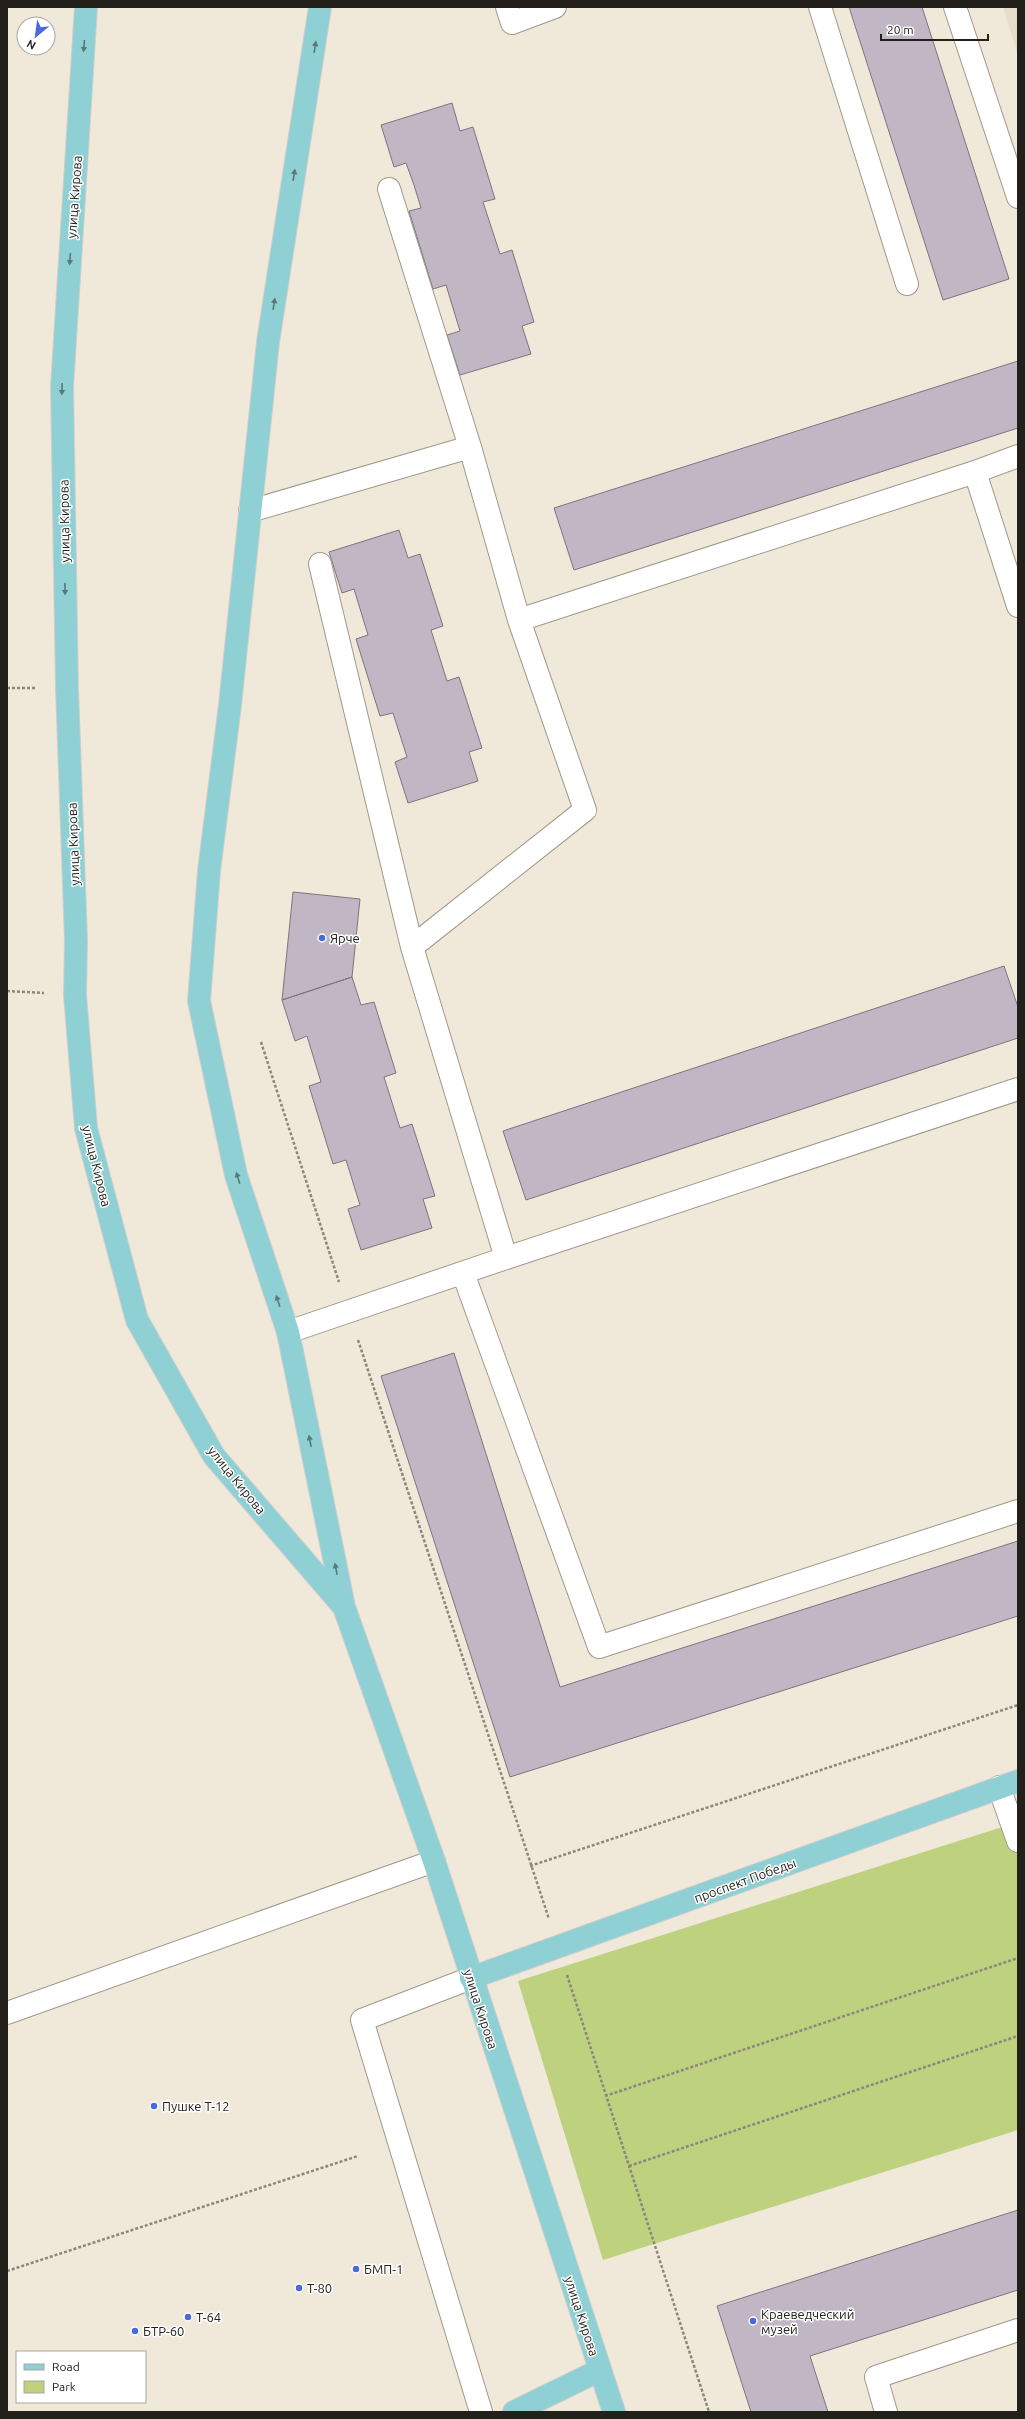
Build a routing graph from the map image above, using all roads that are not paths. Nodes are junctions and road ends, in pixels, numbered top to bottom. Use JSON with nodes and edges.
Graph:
{"nodes":[{"id":1,"x":86,"y":7,"type":"edge"},
{"id":2,"x":320,"y":7,"type":"edge"},
{"id":3,"x":507,"y":7,"type":"edge"},
{"id":4,"x":555,"y":7,"type":"edge"},
{"id":5,"x":820,"y":7,"type":"edge"},
{"id":6,"x":955,"y":7,"type":"edge"},
{"id":7,"x":389,"y":189,"type":"dead end"},
{"id":8,"x":1018,"y":197,"type":"edge"},
{"id":9,"x":907,"y":284,"type":"dead end"},
{"id":10,"x":470,"y":447,"type":"junction"},
{"id":11,"x":1018,"y":456,"type":"edge"},
{"id":12,"x":975,"y":472,"type":"junction"},
{"id":13,"x":250,"y":511,"type":"junction"},
{"id":14,"x":320,"y":564,"type":"dead end"},
{"id":15,"x":1018,"y":606,"type":"edge"},
{"id":16,"x":519,"y":620,"type":"junction"},
{"id":17,"x":412,"y":947,"type":"junction"},
{"id":18,"x":1018,"y":1089,"type":"edge"},
{"id":19,"x":506,"y":1258,"type":"junction"},
{"id":20,"x":463,"y":1273,"type":"junction"},
{"id":21,"x":288,"y":1332,"type":"junction"},
{"id":22,"x":1018,"y":1511,"type":"edge"},
{"id":23,"x":344,"y":1607,"type":"junction"},
{"id":24,"x":1009,"y":1784,"type":"edge"},
{"id":25,"x":1018,"y":1841,"type":"edge"},
{"id":26,"x":434,"y":1861,"type":"junction"},
{"id":27,"x":471,"y":1978,"type":"junction"},
{"id":28,"x":7,"y":2013,"type":"edge"},
{"id":29,"x":1018,"y":2330,"type":"edge"},
{"id":30,"x":600,"y":2370,"type":"junction"},
{"id":31,"x":480,"y":2412,"type":"edge"},
{"id":32,"x":514,"y":2412,"type":"edge"},
{"id":33,"x":614,"y":2412,"type":"edge"},
{"id":34,"x":886,"y":2412,"type":"edge"}],
"edges":[{"from":1,"to":23,"type":"main road","name":"улица Кирова","one_way":true},
{"from":13,"to":2,"type":"main road","name":"улица Кирова","one_way":true},
{"from":3,"to":4,"type":"lane"},
{"from":5,"to":9,"type":"lane"},
{"from":6,"to":8,"type":"lane"},
{"from":7,"to":10,"type":"lane"},
{"from":10,"to":13,"type":"lane"},
{"from":10,"to":16,"type":"lane"},
{"from":11,"to":12,"type":"lane"},
{"from":12,"to":15,"type":"lane"},
{"from":12,"to":16,"type":"lane"},
{"from":21,"to":13,"type":"main road","name":"улица Кирова","one_way":true},
{"from":14,"to":17,"type":"lane"},
{"from":16,"to":17,"type":"lane"},
{"from":17,"to":19,"type":"lane"},
{"from":18,"to":19,"type":"lane"},
{"from":19,"to":20,"type":"lane"},
{"from":20,"to":21,"type":"lane"},
{"from":20,"to":22,"type":"lane"},
{"from":23,"to":21,"type":"main road","name":"улица Кирова","one_way":true},
{"from":23,"to":26,"type":"main road","name":"улица Кирова"},
{"from":24,"to":25,"type":"lane"},
{"from":24,"to":27,"type":"main road","name":"проспект Победы"},
{"from":26,"to":27,"type":"main road","name":"улица Кирова"},
{"from":26,"to":28,"type":"lane"},
{"from":27,"to":30,"type":"main road","name":"улица Кирова"},
{"from":27,"to":31,"type":"lane"},
{"from":29,"to":34,"type":"lane"},
{"from":30,"to":32,"type":"main road"},
{"from":30,"to":33,"type":"main road","name":"улица Кирова"}]}
